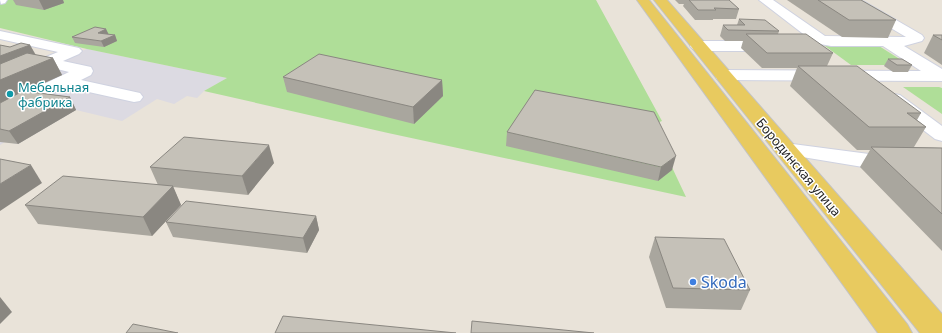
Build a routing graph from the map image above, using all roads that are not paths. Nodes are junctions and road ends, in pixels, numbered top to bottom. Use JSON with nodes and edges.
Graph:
{"nodes":[{"id":1,"x":643,"y":0,"type":"edge"},
{"id":2,"x":660,"y":0,"type":"edge"},
{"id":3,"x":766,"y":0,"type":"edge"},
{"id":4,"x":845,"y":0,"type":"edge"},
{"id":5,"x":0,"y":34,"type":"edge"},
{"id":6,"x":886,"y":42,"type":"junction"},
{"id":7,"x":698,"y":46,"type":"junction"},
{"id":8,"x":46,"y":62,"type":"junction"},
{"id":9,"x":723,"y":75,"type":"junction"},
{"id":10,"x":858,"y":76,"type":"junction"},
{"id":11,"x":940,"y":77,"type":"edge"},
{"id":12,"x":64,"y":81,"type":"junction"},
{"id":13,"x":0,"y":82,"type":"edge"},
{"id":14,"x":134,"y":97,"type":"dead end"},
{"id":15,"x":0,"y":112,"type":"edge"},
{"id":16,"x":942,"y":135,"type":"edge"},
{"id":17,"x":785,"y":150,"type":"junction"},
{"id":18,"x":942,"y":161,"type":"edge"},
{"id":19,"x":896,"y":333,"type":"edge"},
{"id":20,"x":939,"y":333,"type":"edge"}],
"edges":[{"from":1,"to":19,"type":"main road","name":"Бородинская улица"},
{"from":2,"to":7,"type":"main road","name":"Бородинская улица"},
{"from":3,"to":6,"type":"street"},
{"from":4,"to":6,"type":"street"},
{"from":5,"to":8,"type":"street"},
{"from":6,"to":11,"type":"street"},
{"from":7,"to":9,"type":"main road","name":"Бородинская улица"},
{"from":7,"to":10,"type":"street"},
{"from":8,"to":12,"type":"street"},
{"from":8,"to":13,"type":"street"},
{"from":9,"to":10,"type":"street"},
{"from":9,"to":17,"type":"main road","name":"Бородинская улица"},
{"from":10,"to":11,"type":"street"},
{"from":10,"to":16,"type":"street"},
{"from":12,"to":14,"type":"street"},
{"from":12,"to":15,"type":"street"},
{"from":17,"to":18,"type":"street"},
{"from":17,"to":20,"type":"main road","name":"Бородинская улица"}]}
